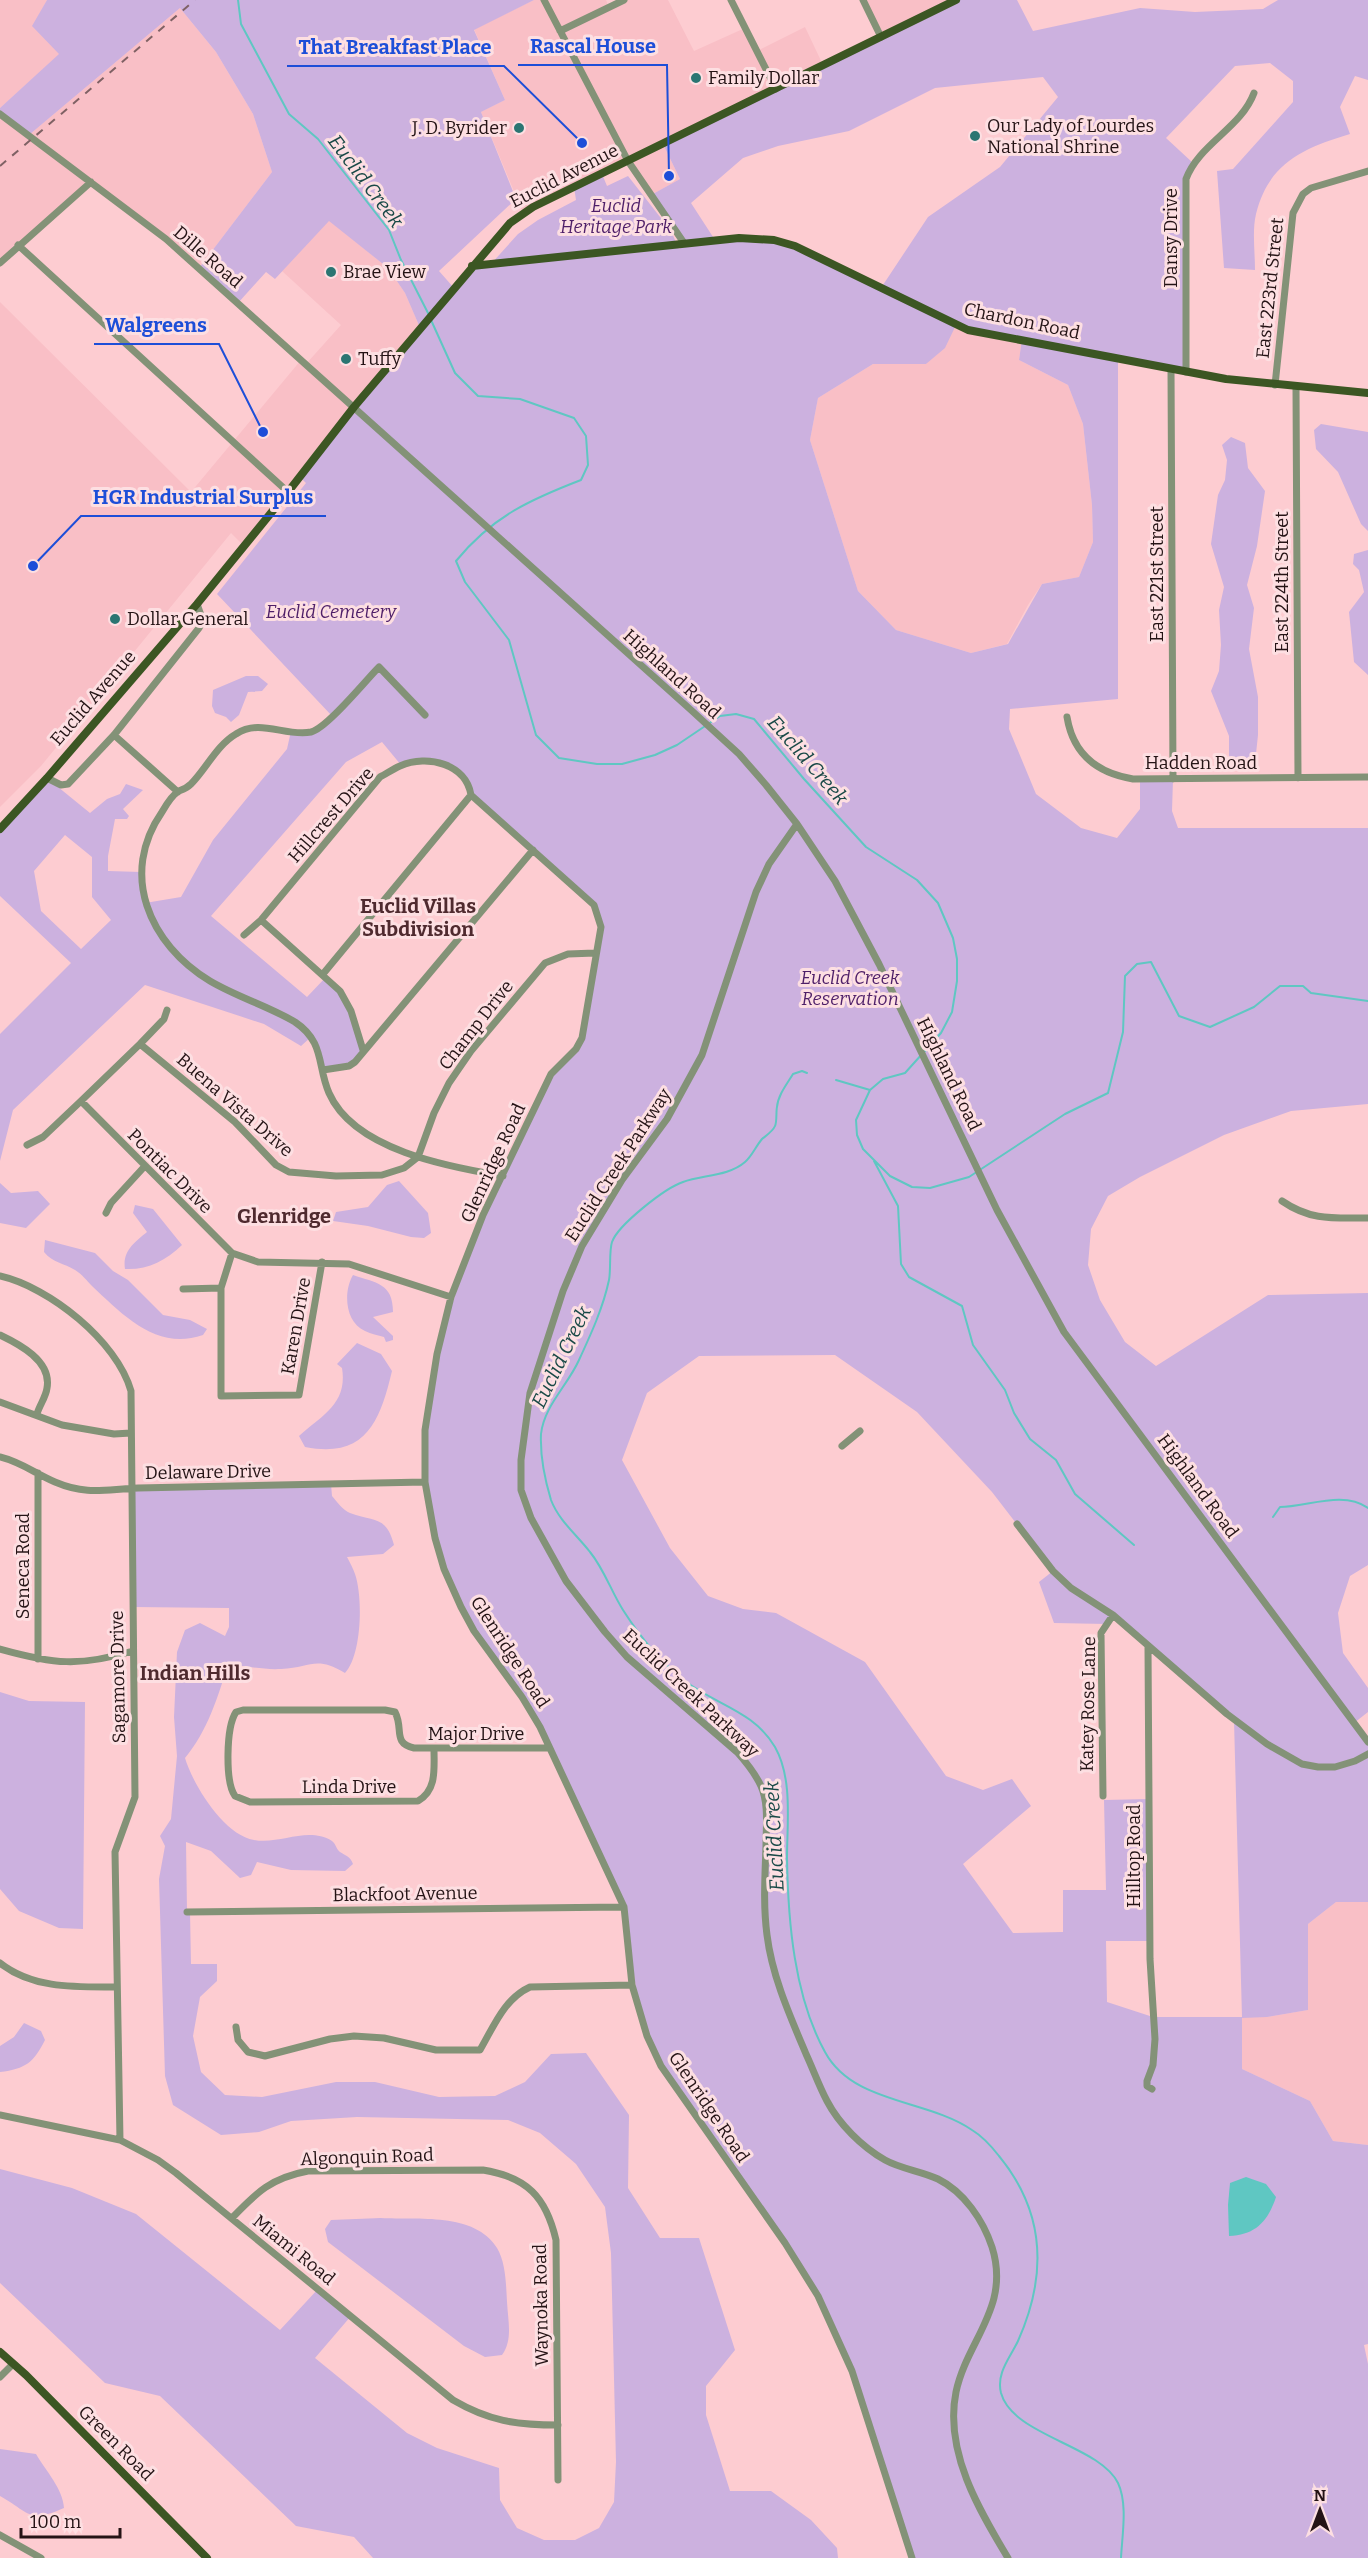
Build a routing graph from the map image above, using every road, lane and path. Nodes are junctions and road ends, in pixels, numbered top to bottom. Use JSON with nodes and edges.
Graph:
{"nodes":[{"id":1,"x":544,"y":0,"type":"edge"},
{"id":2,"x":624,"y":0,"type":"edge"},
{"id":3,"x":731,"y":0,"type":"edge"},
{"id":4,"x":863,"y":0,"type":"edge"},
{"id":5,"x":956,"y":0,"type":"edge"},
{"id":6,"x":560,"y":31,"type":"junction"},
{"id":7,"x":881,"y":37,"type":"junction"},
{"id":8,"x":776,"y":89,"type":"junction"},
{"id":9,"x":1254,"y":93,"type":"dead end"},
{"id":10,"x":0,"y":114,"type":"edge"},
{"id":11,"x":628,"y":161,"type":"junction"},
{"id":12,"x":1368,"y":171,"type":"edge"},
{"id":13,"x":91,"y":182,"type":"junction"},
{"id":14,"x":684,"y":243,"type":"junction"},
{"id":15,"x":18,"y":245,"type":"junction"},
{"id":16,"x":0,"y":263,"type":"edge"},
{"id":17,"x":472,"y":266,"type":"junction"},
{"id":18,"x":1171,"y":369,"type":"junction"},
{"id":19,"x":1186,"y":372,"type":"junction"},
{"id":20,"x":1275,"y":385,"type":"junction"},
{"id":21,"x":1296,"y":387,"type":"junction"},
{"id":22,"x":1368,"y":393,"type":"edge"},
{"id":23,"x":354,"y":407,"type":"junction"},
{"id":24,"x":288,"y":492,"type":"junction"},
{"id":25,"x":197,"y":604,"type":"junction"},
{"id":26,"x":425,"y":715,"type":"dead end"},
{"id":27,"x":1067,"y":717,"type":"dead end"},
{"id":28,"x":114,"y":735,"type":"junction"},
{"id":29,"x":462,"y":772,"type":"joint"},
{"id":30,"x":1368,"y":777,"type":"edge"},
{"id":31,"x":47,"y":778,"type":"junction"},
{"id":32,"x":1298,"y":778,"type":"junction"},
{"id":33,"x":1173,"y":779,"type":"junction"},
{"id":34,"x":178,"y":792,"type":"junction"},
{"id":35,"x":471,"y":795,"type":"junction"},
{"id":36,"x":797,"y":824,"type":"junction"},
{"id":37,"x":0,"y":828,"type":"edge"},
{"id":38,"x":533,"y":850,"type":"junction"},
{"id":39,"x":261,"y":920,"type":"junction"},
{"id":40,"x":244,"y":935,"type":"dead end"},
{"id":41,"x":595,"y":953,"type":"junction"},
{"id":42,"x":322,"y":974,"type":"junction"},
{"id":43,"x":167,"y":1010,"type":"dead end"},
{"id":44,"x":140,"y":1044,"type":"junction"},
{"id":45,"x":363,"y":1050,"type":"junction"},
{"id":46,"x":323,"y":1070,"type":"junction"},
{"id":47,"x":81,"y":1101,"type":"junction"},
{"id":48,"x":27,"y":1145,"type":"dead end"},
{"id":49,"x":418,"y":1157,"type":"junction"},
{"id":50,"x":144,"y":1167,"type":"junction"},
{"id":51,"x":503,"y":1176,"type":"junction"},
{"id":52,"x":1282,"y":1201,"type":"dead end"},
{"id":53,"x":106,"y":1213,"type":"dead end"},
{"id":54,"x":1368,"y":1218,"type":"edge"},
{"id":55,"x":232,"y":1253,"type":"junction"},
{"id":56,"x":322,"y":1262,"type":"junction"},
{"id":57,"x":0,"y":1276,"type":"edge"},
{"id":58,"x":221,"y":1288,"type":"junction"},
{"id":59,"x":183,"y":1289,"type":"dead end"},
{"id":60,"x":451,"y":1297,"type":"junction"},
{"id":61,"x":0,"y":1335,"type":"edge"},
{"id":62,"x":0,"y":1402,"type":"edge"},
{"id":63,"x":37,"y":1414,"type":"junction"},
{"id":64,"x":860,"y":1431,"type":"dead end"},
{"id":65,"x":131,"y":1433,"type":"junction"},
{"id":66,"x":842,"y":1446,"type":"dead end"},
{"id":67,"x":0,"y":1457,"type":"edge"},
{"id":68,"x":38,"y":1473,"type":"junction"},
{"id":69,"x":425,"y":1482,"type":"junction"},
{"id":70,"x":132,"y":1488,"type":"junction"},
{"id":71,"x":1017,"y":1524,"type":"dead end"},
{"id":72,"x":1113,"y":1615,"type":"junction"},
{"id":73,"x":1148,"y":1647,"type":"junction"},
{"id":74,"x":0,"y":1649,"type":"edge"},
{"id":75,"x":133,"y":1652,"type":"junction"},
{"id":76,"x":38,"y":1659,"type":"junction"},
{"id":77,"x":1368,"y":1742,"type":"edge"},
{"id":78,"x":549,"y":1748,"type":"junction"},
{"id":79,"x":434,"y":1749,"type":"junction"},
{"id":80,"x":1368,"y":1754,"type":"edge"},
{"id":81,"x":230,"y":1786,"type":"joint"},
{"id":82,"x":1103,"y":1796,"type":"dead end"},
{"id":83,"x":624,"y":1906,"type":"junction"},
{"id":84,"x":187,"y":1912,"type":"dead end"},
{"id":85,"x":0,"y":1963,"type":"edge"},
{"id":86,"x":633,"y":1985,"type":"junction"},
{"id":87,"x":116,"y":1987,"type":"junction"},
{"id":88,"x":236,"y":2027,"type":"dead end"},
{"id":89,"x":1152,"y":2089,"type":"dead end"},
{"id":90,"x":0,"y":2115,"type":"edge"},
{"id":91,"x":120,"y":2140,"type":"junction"},
{"id":92,"x":483,"y":2170,"type":"joint"},
{"id":93,"x":232,"y":2218,"type":"junction"},
{"id":94,"x":0,"y":2352,"type":"edge"},
{"id":95,"x":12,"y":2365,"type":"junction"},
{"id":96,"x":0,"y":2377,"type":"edge"},
{"id":97,"x":558,"y":2425,"type":"junction"},
{"id":98,"x":558,"y":2480,"type":"dead end"},
{"id":99,"x":0,"y":2535,"type":"edge"},
{"id":100,"x":41,"y":2558,"type":"edge"},
{"id":101,"x":207,"y":2558,"type":"edge"},
{"id":102,"x":912,"y":2558,"type":"edge"},
{"id":103,"x":1008,"y":2558,"type":"edge"}],
"edges":[{"from":1,"to":6,"type":"street"},
{"from":2,"to":6,"type":"street"},
{"from":3,"to":8,"type":"street"},
{"from":4,"to":7,"type":"street"},
{"from":5,"to":7,"type":"main road","name":"Euclid Avenue"},
{"from":6,"to":11,"type":"street"},
{"from":7,"to":8,"type":"main road","name":"Euclid Avenue"},
{"from":8,"to":11,"type":"main road","name":"Euclid Avenue"},
{"from":9,"to":19,"type":"street","name":"Dansy Drive"},
{"from":10,"to":13,"type":"street","name":"Dille Road"},
{"from":11,"to":14,"type":"street"},
{"from":11,"to":17,"type":"main road","name":"Euclid Avenue"},
{"from":12,"to":20,"type":"street","name":"East 223rd Street"},
{"from":13,"to":15,"type":"street"},
{"from":13,"to":23,"type":"street","name":"Dille Road"},
{"from":14,"to":17,"type":"main road","name":"Chardon Road"},
{"from":14,"to":18,"type":"main road","name":"Chardon Road"},
{"from":15,"to":16,"type":"street"},
{"from":15,"to":24,"type":"street"},
{"from":17,"to":23,"type":"main road","name":"Euclid Avenue"},
{"from":18,"to":19,"type":"main road","name":"Chardon Road"},
{"from":18,"to":33,"type":"street","name":"East 221st Street"},
{"from":19,"to":20,"type":"main road","name":"Chardon Road"},
{"from":20,"to":21,"type":"main road","name":"Chardon Road"},
{"from":21,"to":22,"type":"main road","name":"Chardon Road"},
{"from":21,"to":32,"type":"street","name":"East 224th Street"},
{"from":23,"to":24,"type":"main road","name":"Euclid Avenue"},
{"from":23,"to":36,"type":"street","name":"Highland Road"},
{"from":24,"to":25,"type":"main road","name":"Euclid Avenue"},
{"from":25,"to":28,"type":"street"},
{"from":25,"to":31,"type":"main road","name":"Euclid Avenue"},
{"from":26,"to":34,"type":"street"},
{"from":27,"to":33,"type":"street","name":"Hadden Road"},
{"from":28,"to":31,"type":"street"},
{"from":28,"to":34,"type":"street"},
{"from":29,"to":35,"type":"street","name":"Glenridge Road"},
{"from":29,"to":39,"type":"street","name":"Hillcrest Drive"},
{"from":30,"to":32,"type":"street","name":"Hadden Road"},
{"from":31,"to":37,"type":"main road","name":"Euclid Avenue"},
{"from":32,"to":33,"type":"street","name":"Hadden Road"},
{"from":34,"to":46,"type":"street"},
{"from":35,"to":38,"type":"street","name":"Glenridge Road"},
{"from":35,"to":42,"type":"street"},
{"from":36,"to":77,"type":"street","name":"Highland Road"},
{"from":36,"to":103,"type":"street","name":"Euclid Creek Parkway"},
{"from":38,"to":41,"type":"street","name":"Glenridge Road"},
{"from":38,"to":45,"type":"street"},
{"from":39,"to":40,"type":"street","name":"Hillcrest Drive"},
{"from":39,"to":42,"type":"street"},
{"from":41,"to":49,"type":"street","name":"Champ Drive"},
{"from":41,"to":51,"type":"street","name":"Glenridge Road"},
{"from":42,"to":45,"type":"street"},
{"from":43,"to":44,"type":"street"},
{"from":44,"to":47,"type":"street"},
{"from":44,"to":49,"type":"street","name":"Buena Vista Drive"},
{"from":45,"to":46,"type":"street"},
{"from":46,"to":49,"type":"street"},
{"from":47,"to":48,"type":"street"},
{"from":47,"to":50,"type":"street","name":"Pontiac Drive"},
{"from":49,"to":51,"type":"street"},
{"from":50,"to":53,"type":"street"},
{"from":50,"to":55,"type":"street","name":"Pontiac Drive"},
{"from":51,"to":60,"type":"street","name":"Glenridge Road"},
{"from":52,"to":54,"type":"street"},
{"from":55,"to":56,"type":"street","name":"Pontiac Drive"},
{"from":55,"to":58,"type":"street"},
{"from":56,"to":58,"type":"street","name":"Karen Drive"},
{"from":56,"to":60,"type":"street","name":"Pontiac Drive"},
{"from":57,"to":65,"type":"street","name":"Sagamore Drive"},
{"from":58,"to":59,"type":"street"},
{"from":60,"to":69,"type":"street","name":"Glenridge Road"},
{"from":61,"to":63,"type":"street"},
{"from":62,"to":63,"type":"street"},
{"from":63,"to":65,"type":"street"},
{"from":64,"to":66,"type":"street"},
{"from":65,"to":70,"type":"street","name":"Sagamore Drive"},
{"from":67,"to":68,"type":"street","name":"Delaware Drive"},
{"from":68,"to":70,"type":"street","name":"Delaware Drive"},
{"from":68,"to":76,"type":"street","name":"Seneca Road"},
{"from":69,"to":70,"type":"street","name":"Delaware Drive"},
{"from":69,"to":78,"type":"street","name":"Glenridge Road"},
{"from":70,"to":75,"type":"street","name":"Sagamore Drive"},
{"from":71,"to":72,"type":"street"},
{"from":72,"to":73,"type":"street"},
{"from":72,"to":82,"type":"street","name":"Katey Rose Lane"},
{"from":73,"to":80,"type":"street"},
{"from":73,"to":89,"type":"street","name":"Hilltop Road"},
{"from":74,"to":76,"type":"street"},
{"from":75,"to":76,"type":"street"},
{"from":75,"to":87,"type":"street","name":"Sagamore Drive"},
{"from":78,"to":79,"type":"street","name":"Major Drive"},
{"from":78,"to":83,"type":"street","name":"Glenridge Road"},
{"from":79,"to":81,"type":"street","name":"Linda Drive"},
{"from":79,"to":81,"type":"street","name":"Major Drive"},
{"from":83,"to":84,"type":"street","name":"Blackfoot Avenue"},
{"from":83,"to":86,"type":"street","name":"Glenridge Road"},
{"from":85,"to":87,"type":"street"},
{"from":86,"to":88,"type":"street"},
{"from":86,"to":102,"type":"street","name":"Glenridge Road"},
{"from":87,"to":91,"type":"street","name":"Sagamore Drive"},
{"from":90,"to":91,"type":"street","name":"Miami Road"},
{"from":91,"to":93,"type":"street","name":"Miami Road"},
{"from":92,"to":93,"type":"street","name":"Algonquin Road"},
{"from":92,"to":97,"type":"street","name":"Waynoka Road"},
{"from":93,"to":97,"type":"street","name":"Miami Road"},
{"from":94,"to":95,"type":"main road","name":"Green Road"},
{"from":95,"to":96,"type":"street"},
{"from":95,"to":101,"type":"main road","name":"Green Road"},
{"from":97,"to":98,"type":"street","name":"Waynoka Road"},
{"from":99,"to":100,"type":"street"}]}
